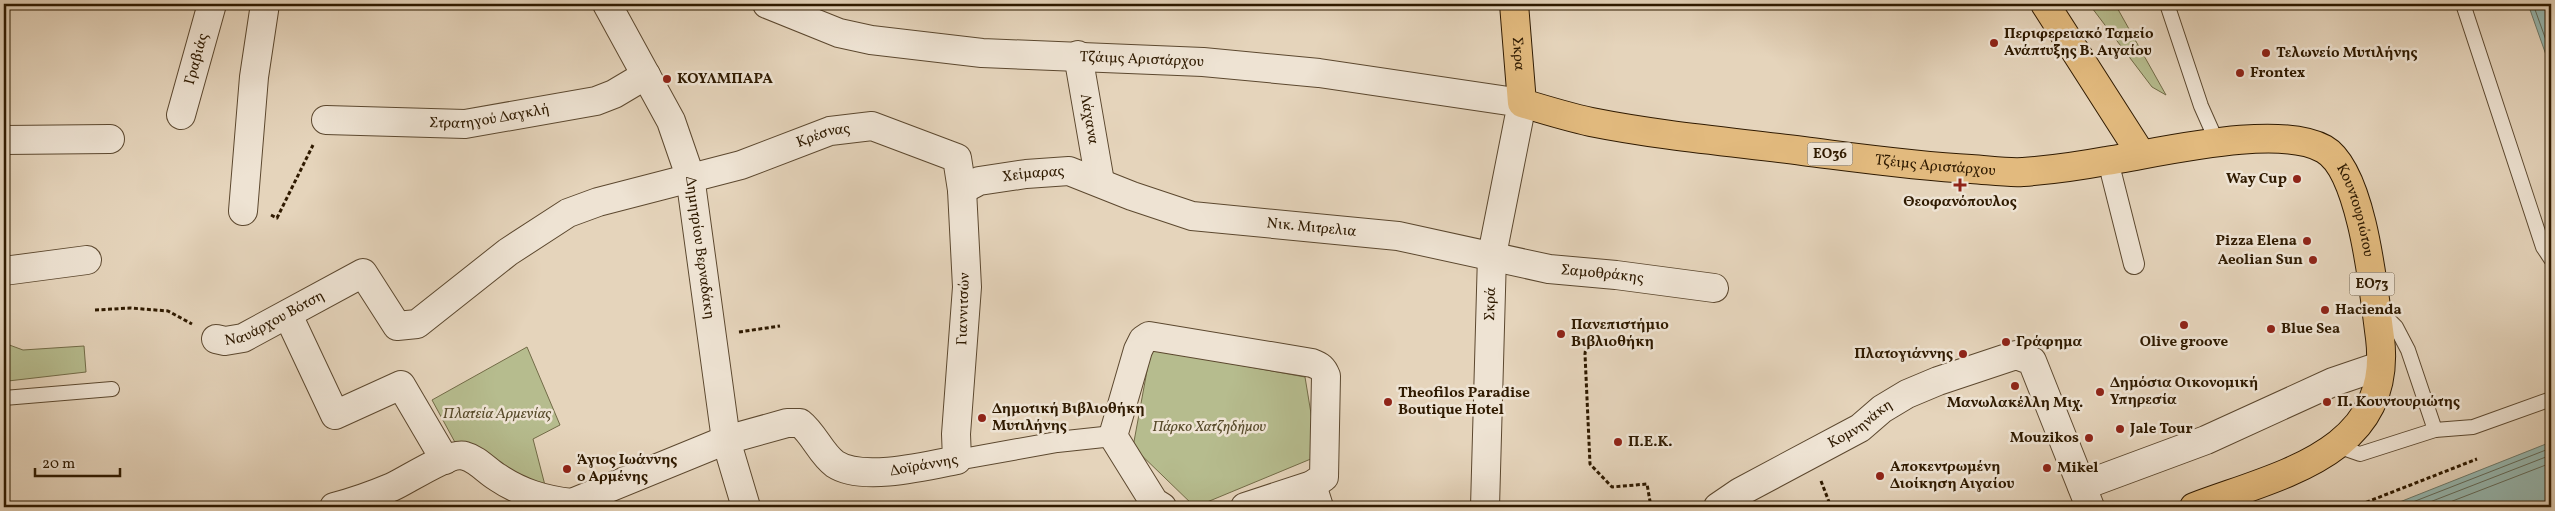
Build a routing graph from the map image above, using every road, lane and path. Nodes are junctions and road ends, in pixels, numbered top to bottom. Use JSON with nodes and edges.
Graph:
{"nodes":[{"id":1,"x":212,"y":4,"type":"edge"},
{"id":2,"x":265,"y":4,"type":"edge"},
{"id":3,"x":607,"y":4,"type":"edge"},
{"id":4,"x":767,"y":4,"type":"edge"},
{"id":5,"x":1514,"y":4,"type":"edge"},
{"id":6,"x":2045,"y":4,"type":"edge"},
{"id":7,"x":2158,"y":4,"type":"edge"},
{"id":8,"x":2167,"y":4,"type":"edge"},
{"id":9,"x":2463,"y":4,"type":"edge"},
{"id":10,"x":797,"y":10,"type":"edge"},
{"id":11,"x":2173,"y":26,"type":"junction"},
{"id":12,"x":1078,"y":56,"type":"junction"},
{"id":13,"x":646,"y":75,"type":"junction"},
{"id":14,"x":1522,"y":103,"type":"junction"},
{"id":15,"x":181,"y":114,"type":"dead end"},
{"id":16,"x":326,"y":120,"type":"joint"},
{"id":17,"x":4,"y":140,"type":"edge"},
{"id":18,"x":110,"y":140,"type":"dead end"},
{"id":19,"x":2217,"y":142,"type":"junction"},
{"id":20,"x":2141,"y":154,"type":"junction"},
{"id":21,"x":956,"y":158,"type":"joint"},
{"id":22,"x":2108,"y":161,"type":"junction"},
{"id":23,"x":690,"y":176,"type":"junction"},
{"id":24,"x":1100,"y":182,"type":"junction"},
{"id":25,"x":962,"y":190,"type":"junction"},
{"id":26,"x":1132,"y":196,"type":"joint"},
{"id":27,"x":255,"y":212,"type":"joint"},
{"id":28,"x":1492,"y":255,"type":"junction"},
{"id":29,"x":2551,"y":259,"type":"edge"},
{"id":30,"x":87,"y":260,"type":"dead end"},
{"id":31,"x":2134,"y":264,"type":"dead end"},
{"id":32,"x":4,"y":271,"type":"edge"},
{"id":33,"x":1714,"y":288,"type":"dead end"},
{"id":34,"x":2375,"y":306,"type":"junction"},
{"id":35,"x":95,"y":310,"type":"dead end"},
{"id":36,"x":288,"y":314,"type":"junction"},
{"id":37,"x":397,"y":326,"type":"joint"},
{"id":38,"x":780,"y":326,"type":"dead end"},
{"id":39,"x":711,"y":337,"type":"junction"},
{"id":40,"x":1587,"y":338,"type":"dead end"},
{"id":41,"x":216,"y":339,"type":"joint"},
{"id":42,"x":2380,"y":366,"type":"junction"},
{"id":43,"x":112,"y":389,"type":"dead end"},
{"id":44,"x":4,"y":398,"type":"edge"},
{"id":45,"x":2551,"y":400,"type":"edge"},
{"id":46,"x":2435,"y":430,"type":"junction"},
{"id":47,"x":1113,"y":436,"type":"junction"},
{"id":48,"x":726,"y":440,"type":"junction"},
{"id":49,"x":2338,"y":446,"type":"junction"},
{"id":50,"x":450,"y":458,"type":"junction"},
{"id":51,"x":2477,"y":459,"type":"dead end"},
{"id":52,"x":957,"y":460,"type":"junction"},
{"id":53,"x":1315,"y":496,"type":"edge"},
{"id":54,"x":2086,"y":496,"type":"edge"},
{"id":55,"x":573,"y":505,"type":"edge"},
{"id":56,"x":334,"y":507,"type":"edge"},
{"id":57,"x":746,"y":507,"type":"edge"},
{"id":58,"x":1162,"y":507,"type":"edge"},
{"id":59,"x":1245,"y":507,"type":"edge"},
{"id":60,"x":1485,"y":507,"type":"edge"},
{"id":61,"x":1651,"y":507,"type":"edge"},
{"id":62,"x":1718,"y":507,"type":"edge"},
{"id":63,"x":2194,"y":507,"type":"edge"},
{"id":64,"x":2354,"y":507,"type":"edge"}],
"edges":[{"from":1,"to":15,"type":"street","name":"Γραβιάς"},
{"from":2,"to":27,"type":"street"},
{"from":3,"to":13,"type":"street","name":"Δημητρίου Βερναδάκη"},
{"from":4,"to":10,"type":"street","name":"Τζάιμς Αριστάρχου"},
{"from":5,"to":14,"type":"main road","name":"Σκρα"},
{"from":6,"to":20,"type":"main road"},
{"from":7,"to":11,"type":"lane"},
{"from":8,"to":11,"type":"lane"},
{"from":9,"to":29,"type":"lane"},
{"from":10,"to":12,"type":"street","name":"Τζάιμς Αριστάρχου"},
{"from":11,"to":19,"type":"lane"},
{"from":12,"to":14,"type":"street","name":"Τζάιμς Αριστάρχου"},
{"from":12,"to":24,"type":"street","name":"Λάχανα"},
{"from":13,"to":16,"type":"street","name":"Στρατηγού Δαγκλή"},
{"from":13,"to":23,"type":"street","name":"Δημητρίου Βερναδάκη"},
{"from":14,"to":22,"type":"main road","name":"Τζέιμς Αριστάρχου","number":"ΕΟ36"},
{"from":14,"to":28,"type":"street","name":"Σκρά"},
{"from":16,"to":27,"type":"path"},
{"from":17,"to":18,"type":"street"},
{"from":19,"to":20,"type":"main road","name":"Κουντουριώτου","number":"ΕΟ73"},
{"from":19,"to":34,"type":"main road","name":"Κουντουριώτου","number":"ΕΟ73"},
{"from":20,"to":22,"type":"main road","name":"Τζέιμς Αριστάρχου","number":"ΕΟ36"},
{"from":21,"to":23,"type":"street","name":"Κρέσνας"},
{"from":21,"to":25,"type":"street","name":"Γιαννιτσών"},
{"from":22,"to":31,"type":"street"},
{"from":23,"to":37,"type":"street","name":"Κρέσνας"},
{"from":23,"to":39,"type":"street","name":"Δημητρίου Βερναδάκη"},
{"from":24,"to":25,"type":"street","name":"Χείμαρας"},
{"from":24,"to":26,"type":"street","name":"Χείμαρας"},
{"from":25,"to":52,"type":"street","name":"Γιαννιτσών"},
{"from":26,"to":28,"type":"street","name":"Νικ. Μιτρελια"},
{"from":28,"to":33,"type":"street","name":"Σαμοθράκης"},
{"from":28,"to":60,"type":"street","name":"Σκρά"},
{"from":30,"to":32,"type":"street"},
{"from":34,"to":42,"type":"main road","name":"Κουντουριώτου","number":"ΕΟ73"},
{"from":34,"to":46,"type":"lane"},
{"from":35,"to":41,"type":"path","name":"Ναυάρχου Βότση"},
{"from":36,"to":37,"type":"street","name":"Ναυάρχου Βότση"},
{"from":36,"to":41,"type":"street","name":"Ναυάρχου Βότση"},
{"from":36,"to":50,"type":"street"},
{"from":38,"to":39,"type":"path"},
{"from":39,"to":48,"type":"street","name":"Δημητρίου Βερναδάκη"},
{"from":40,"to":61,"type":"path"},
{"from":42,"to":49,"type":"main road","name":"Κουντουριώτου","number":"ΕΟ73"},
{"from":42,"to":54,"type":"street"},
{"from":43,"to":44,"type":"lane"},
{"from":45,"to":46,"type":"lane"},
{"from":46,"to":49,"type":"lane"},
{"from":47,"to":52,"type":"street","name":"Δοϊράννης"},
{"from":47,"to":53,"type":"street"},
{"from":47,"to":58,"type":"street"},
{"from":48,"to":52,"type":"street","name":"Δοϊράννης"},
{"from":48,"to":55,"type":"street"},
{"from":48,"to":57,"type":"street","name":"Δημητρίου Βερναδάκη"},
{"from":49,"to":63,"type":"main road","name":"Κουντουριώτου","number":"ΕΟ73"},
{"from":50,"to":55,"type":"street"},
{"from":50,"to":56,"type":"street"},
{"from":51,"to":64,"type":"path"},
{"from":53,"to":59,"type":"street"},
{"from":54,"to":62,"type":"street","name":"Κομνηνάκη"}]}
